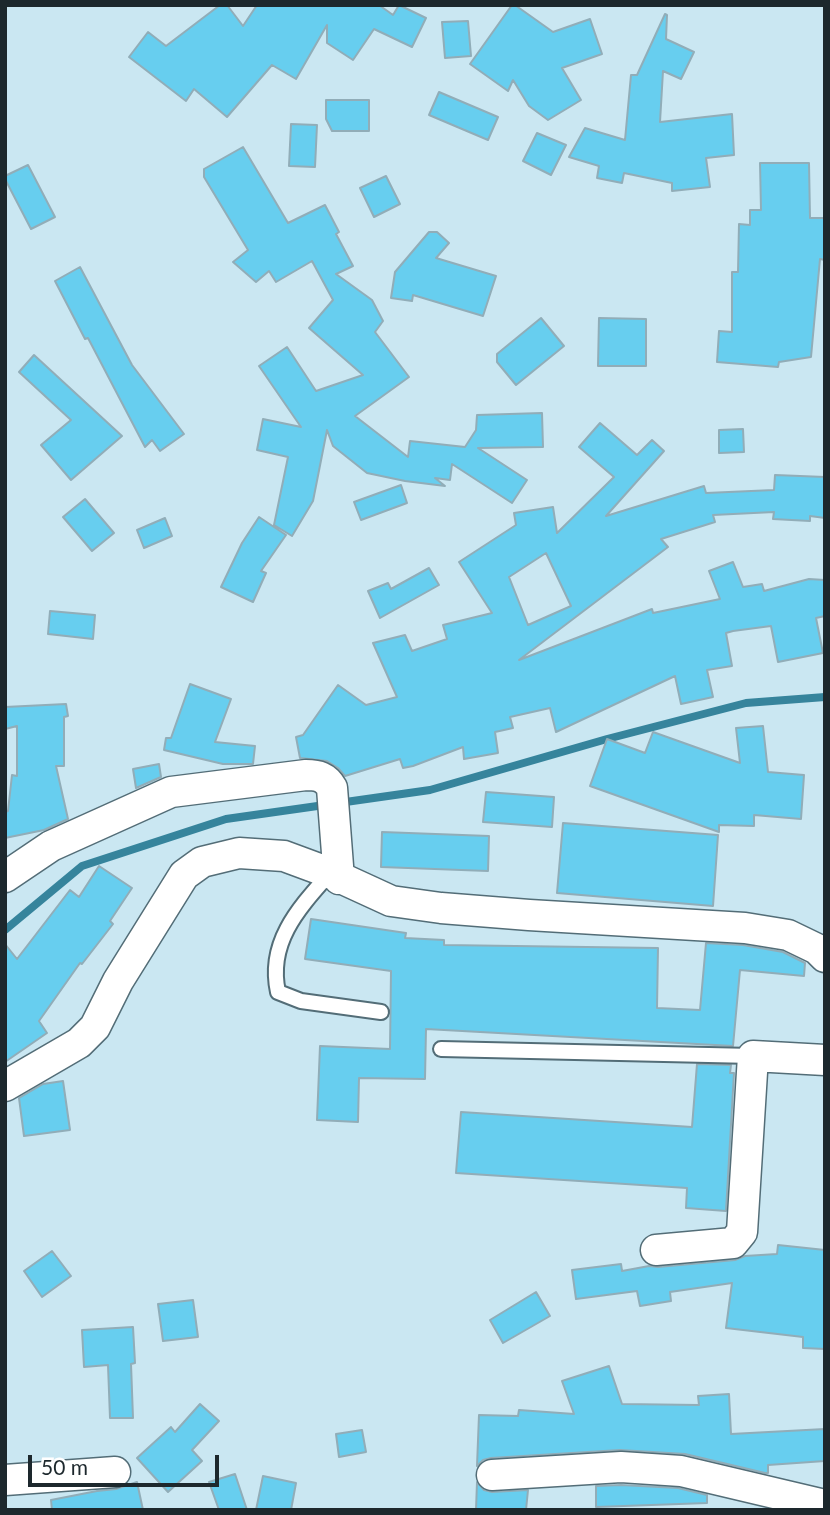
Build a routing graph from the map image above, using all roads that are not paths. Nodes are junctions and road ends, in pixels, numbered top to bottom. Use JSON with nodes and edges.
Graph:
{"nodes":[{"id":1,"x":334,"y":876,"type":"junction"},
{"id":2,"x":5,"y":877,"type":"edge"},
{"id":3,"x":825,"y":957,"type":"edge"},
{"id":4,"x":381,"y":1012,"type":"dead end"},
{"id":5,"x":441,"y":1049,"type":"dead end"},
{"id":6,"x":753,"y":1056,"type":"junction"},
{"id":7,"x":825,"y":1060,"type":"edge"},
{"id":8,"x":5,"y":1086,"type":"edge"},
{"id":9,"x":656,"y":1250,"type":"dead end"},
{"id":10,"x":115,"y":1472,"type":"dead end"},
{"id":11,"x":492,"y":1475,"type":"dead end"},
{"id":12,"x":5,"y":1480,"type":"edge"},
{"id":13,"x":825,"y":1505,"type":"edge"}],
"edges":[{"from":1,"to":2,"type":"street"},
{"from":1,"to":3,"type":"street"},
{"from":1,"to":4,"type":"lane"},
{"from":1,"to":8,"type":"street"},
{"from":5,"to":6,"type":"lane"},
{"from":6,"to":7,"type":"street"},
{"from":6,"to":9,"type":"street"},
{"from":10,"to":12,"type":"street"},
{"from":11,"to":13,"type":"street"}]}
